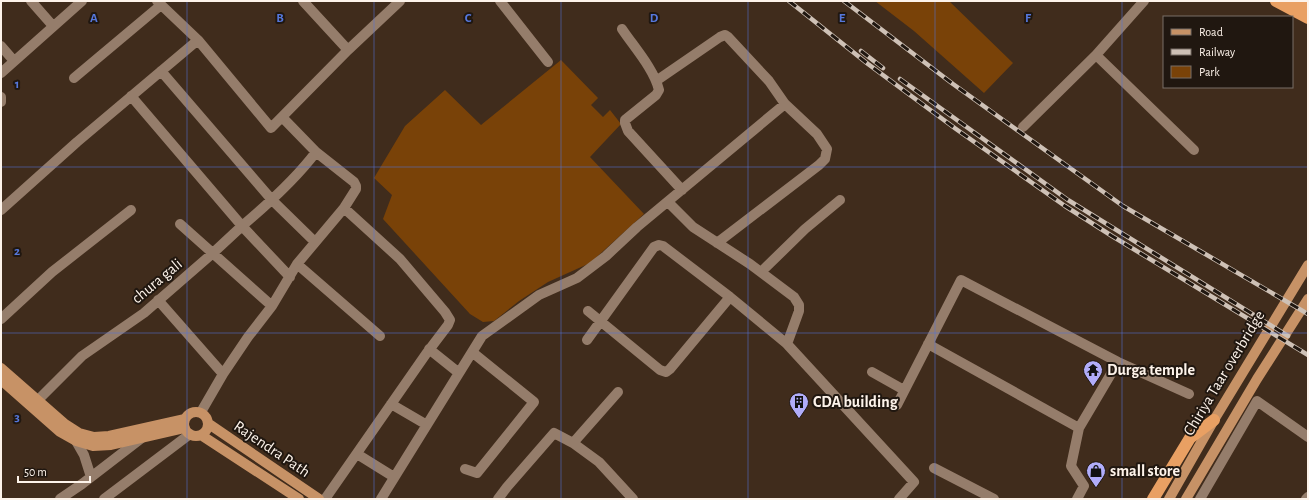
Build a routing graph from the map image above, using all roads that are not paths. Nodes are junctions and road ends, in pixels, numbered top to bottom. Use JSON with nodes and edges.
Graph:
{"nodes":[{"id":1,"x":31,"y":1,"type":"edge"},
{"id":2,"x":82,"y":1,"type":"edge"},
{"id":3,"x":303,"y":1,"type":"edge"},
{"id":4,"x":400,"y":1,"type":"edge"},
{"id":5,"x":1144,"y":1,"type":"edge"},
{"id":6,"x":1276,"y":1,"type":"edge"},
{"id":7,"x":159,"y":3,"type":"edge"},
{"id":8,"x":504,"y":3,"type":"edge"},
{"id":9,"x":1294,"y":5,"type":"edge"},
{"id":10,"x":1308,"y":7,"type":"edge"},
{"id":11,"x":1308,"y":18,"type":"edge"},
{"id":12,"x":1308,"y":24,"type":"edge"},
{"id":13,"x":53,"y":26,"type":"junction"},
{"id":14,"x":622,"y":30,"type":"dead end"},
{"id":15,"x":198,"y":40,"type":"junction"},
{"id":16,"x":1,"y":46,"type":"edge"},
{"id":17,"x":348,"y":50,"type":"junction"},
{"id":18,"x":1096,"y":55,"type":"junction"},
{"id":19,"x":14,"y":61,"type":"junction"},
{"id":20,"x":548,"y":62,"type":"dead end"},
{"id":21,"x":161,"y":72,"type":"junction"},
{"id":22,"x":1,"y":73,"type":"edge"},
{"id":23,"x":74,"y":78,"type":"dead end"},
{"id":24,"x":656,"y":81,"type":"junction"},
{"id":25,"x":131,"y":96,"type":"junction"},
{"id":26,"x":1,"y":97,"type":"edge"},
{"id":27,"x":1,"y":102,"type":"edge"},
{"id":28,"x":785,"y":104,"type":"junction"},
{"id":29,"x":282,"y":117,"type":"junction"},
{"id":30,"x":1023,"y":127,"type":"dead end"},
{"id":31,"x":1194,"y":150,"type":"dead end"},
{"id":32,"x":316,"y":152,"type":"junction"},
{"id":33,"x":682,"y":190,"type":"junction"},
{"id":34,"x":272,"y":200,"type":"junction"},
{"id":35,"x":840,"y":200,"type":"dead end"},
{"id":36,"x":668,"y":202,"type":"junction"},
{"id":37,"x":344,"y":208,"type":"junction"},
{"id":38,"x":1,"y":210,"type":"edge"},
{"id":39,"x":131,"y":210,"type":"dead end"},
{"id":40,"x":180,"y":224,"type":"dead end"},
{"id":41,"x":242,"y":226,"type":"junction"},
{"id":42,"x":315,"y":242,"type":"junction"},
{"id":43,"x":717,"y":243,"type":"junction"},
{"id":44,"x":213,"y":254,"type":"junction"},
{"id":45,"x":297,"y":264,"type":"junction"},
{"id":46,"x":1308,"y":265,"type":"edge"},
{"id":47,"x":761,"y":272,"type":"junction"},
{"id":48,"x":290,"y":277,"type":"junction"},
{"id":49,"x":730,"y":297,"type":"junction"},
{"id":50,"x":158,"y":300,"type":"junction"},
{"id":51,"x":1308,"y":300,"type":"edge"},
{"id":52,"x":272,"y":306,"type":"junction"},
{"id":53,"x":588,"y":311,"type":"dead end"},
{"id":54,"x":1,"y":319,"type":"edge"},
{"id":55,"x":601,"y":320,"type":"junction"},
{"id":56,"x":380,"y":336,"type":"dead end"},
{"id":57,"x":587,"y":340,"type":"dead end"},
{"id":58,"x":787,"y":344,"type":"junction"},
{"id":59,"x":928,"y":344,"type":"junction"},
{"id":60,"x":429,"y":349,"type":"junction"},
{"id":61,"x":472,"y":352,"type":"junction"},
{"id":62,"x":1118,"y":362,"type":"junction"},
{"id":63,"x":1,"y":368,"type":"edge"},
{"id":64,"x":872,"y":372,"type":"dead end"},
{"id":65,"x":459,"y":373,"type":"junction"},
{"id":66,"x":223,"y":374,"type":"junction"},
{"id":67,"x":1,"y":380,"type":"edge"},
{"id":68,"x":904,"y":390,"type":"junction"},
{"id":69,"x":618,"y":392,"type":"dead end"},
{"id":70,"x":1189,"y":394,"type":"dead end"},
{"id":71,"x":37,"y":401,"type":"junction"},
{"id":72,"x":391,"y":404,"type":"junction"},
{"id":73,"x":897,"y":405,"type":"dead end"},
{"id":74,"x":201,"y":412,"type":"junction"},
{"id":75,"x":1214,"y":420,"type":"junction"},
{"id":76,"x":209,"y":424,"type":"junction"},
{"id":77,"x":427,"y":425,"type":"junction"},
{"id":78,"x":186,"y":427,"type":"junction"},
{"id":79,"x":1079,"y":428,"type":"junction"},
{"id":80,"x":143,"y":433,"type":"junction"},
{"id":81,"x":201,"y":435,"type":"junction"},
{"id":82,"x":1308,"y":437,"type":"edge"},
{"id":83,"x":76,"y":441,"type":"junction"},
{"id":84,"x":573,"y":443,"type":"junction"},
{"id":85,"x":357,"y":454,"type":"junction"},
{"id":86,"x":934,"y":468,"type":"dead end"},
{"id":87,"x":465,"y":469,"type":"dead end"},
{"id":88,"x":91,"y":477,"type":"junction"},
{"id":89,"x":394,"y":477,"type":"junction"},
{"id":90,"x":1308,"y":496,"type":"edge"},
{"id":91,"x":60,"y":499,"type":"edge"},
{"id":92,"x":104,"y":499,"type":"edge"},
{"id":93,"x":299,"y":499,"type":"edge"},
{"id":94,"x":319,"y":499,"type":"edge"},
{"id":95,"x":326,"y":499,"type":"edge"},
{"id":96,"x":381,"y":499,"type":"edge"},
{"id":97,"x":498,"y":499,"type":"edge"},
{"id":98,"x":633,"y":499,"type":"edge"},
{"id":99,"x":899,"y":499,"type":"edge"},
{"id":100,"x":994,"y":499,"type":"edge"},
{"id":101,"x":1077,"y":499,"type":"edge"},
{"id":102,"x":1153,"y":499,"type":"edge"},
{"id":103,"x":1169,"y":499,"type":"edge"},
{"id":104,"x":1186,"y":499,"type":"edge"},
{"id":105,"x":1200,"y":499,"type":"edge"},
{"id":106,"x":1306,"y":499,"type":"edge"}],
"edges":[{"from":1,"to":13,"type":"street"},
{"from":2,"to":13,"type":"street"},
{"from":3,"to":17,"type":"street"},
{"from":4,"to":17,"type":"street"},
{"from":5,"to":18,"type":"street"},
{"from":6,"to":9,"type":"highway"},
{"from":7,"to":15,"type":"street"},
{"from":7,"to":23,"type":"street"},
{"from":8,"to":20,"type":"street"},
{"from":9,"to":10,"type":"highway"},
{"from":9,"to":11,"type":"highway"},
{"from":9,"to":12,"type":"main road"},
{"from":13,"to":19,"type":"street"},
{"from":14,"to":24,"type":"street"},
{"from":15,"to":21,"type":"street"},
{"from":15,"to":29,"type":"street"},
{"from":16,"to":19,"type":"street"},
{"from":17,"to":29,"type":"street"},
{"from":18,"to":30,"type":"street"},
{"from":18,"to":31,"type":"street"},
{"from":19,"to":22,"type":"street"},
{"from":21,"to":25,"type":"street"},
{"from":21,"to":34,"type":"street"},
{"from":24,"to":28,"type":"street"},
{"from":24,"to":33,"type":"street"},
{"from":25,"to":38,"type":"street"},
{"from":25,"to":41,"type":"street"},
{"from":26,"to":27,"type":"street"},
{"from":28,"to":33,"type":"street"},
{"from":28,"to":43,"type":"street"},
{"from":29,"to":32,"type":"street"},
{"from":32,"to":34,"type":"street","name":"chura gali"},
{"from":32,"to":37,"type":"street"},
{"from":33,"to":36,"type":"street"},
{"from":34,"to":41,"type":"street","name":"chura gali"},
{"from":34,"to":42,"type":"street"},
{"from":35,"to":47,"type":"street"},
{"from":36,"to":43,"type":"street"},
{"from":36,"to":61,"type":"street"},
{"from":37,"to":42,"type":"street"},
{"from":37,"to":60,"type":"street"},
{"from":39,"to":54,"type":"street"},
{"from":40,"to":44,"type":"street"},
{"from":41,"to":44,"type":"street","name":"chura gali"},
{"from":41,"to":48,"type":"street"},
{"from":42,"to":45,"type":"street"},
{"from":43,"to":47,"type":"street"},
{"from":44,"to":50,"type":"street","name":"chura gali"},
{"from":44,"to":52,"type":"street"},
{"from":45,"to":48,"type":"street"},
{"from":45,"to":56,"type":"street"},
{"from":46,"to":75,"type":"main road","name":"Chiriya Taar overbridge"},
{"from":47,"to":58,"type":"street"},
{"from":48,"to":52,"type":"street"},
{"from":49,"to":55,"type":"street"},
{"from":49,"to":55,"type":"street"},
{"from":49,"to":58,"type":"street"},
{"from":50,"to":66,"type":"street"},
{"from":50,"to":71,"type":"street","name":"chura gali"},
{"from":51,"to":104,"type":"main road","name":"Chiriya Taar overbridge"},
{"from":52,"to":66,"type":"street"},
{"from":53,"to":55,"type":"street"},
{"from":55,"to":57,"type":"street"},
{"from":58,"to":99,"type":"street"},
{"from":59,"to":62,"type":"street"},
{"from":59,"to":68,"type":"street"},
{"from":59,"to":79,"type":"street"},
{"from":60,"to":65,"type":"street"},
{"from":60,"to":72,"type":"street"},
{"from":61,"to":65,"type":"street"},
{"from":61,"to":87,"type":"street"},
{"from":62,"to":70,"type":"street"},
{"from":62,"to":79,"type":"street"},
{"from":63,"to":71,"type":"main road","name":"Rajendra Path"},
{"from":64,"to":68,"type":"street"},
{"from":65,"to":77,"type":"street"},
{"from":66,"to":74,"type":"street"},
{"from":67,"to":83,"type":"main road","name":"Rajendra Path"},
{"from":68,"to":73,"type":"street"},
{"from":69,"to":84,"type":"street"},
{"from":71,"to":80,"type":"main road","name":"Rajendra Path"},
{"from":72,"to":77,"type":"street"},
{"from":72,"to":85,"type":"street"},
{"from":74,"to":76,"type":"main road","name":"Rajendra Path"},
{"from":74,"to":78,"type":"main road","name":"Rajendra Path"},
{"from":75,"to":102,"type":"highway"},
{"from":75,"to":103,"type":"main road","name":"Chiriya Taar overbridge"},
{"from":76,"to":81,"type":"main road","name":"Rajendra Path"},
{"from":76,"to":94,"type":"main road","name":"Rajendra Path"},
{"from":77,"to":89,"type":"street"},
{"from":78,"to":80,"type":"main road","name":"Rajendra Path"},
{"from":78,"to":81,"type":"main road","name":"Rajendra Path"},
{"from":78,"to":92,"type":"street"},
{"from":79,"to":101,"type":"street"},
{"from":80,"to":83,"type":"main road","name":"Rajendra Path"},
{"from":80,"to":88,"type":"street"},
{"from":81,"to":93,"type":"main road","name":"Rajendra Path"},
{"from":82,"to":105,"type":"street"},
{"from":83,"to":88,"type":"street"},
{"from":84,"to":97,"type":"street"},
{"from":84,"to":98,"type":"street"},
{"from":85,"to":89,"type":"street"},
{"from":85,"to":95,"type":"street"},
{"from":86,"to":100,"type":"street"},
{"from":88,"to":91,"type":"street"},
{"from":89,"to":96,"type":"street"},
{"from":90,"to":106,"type":"street"}]}
